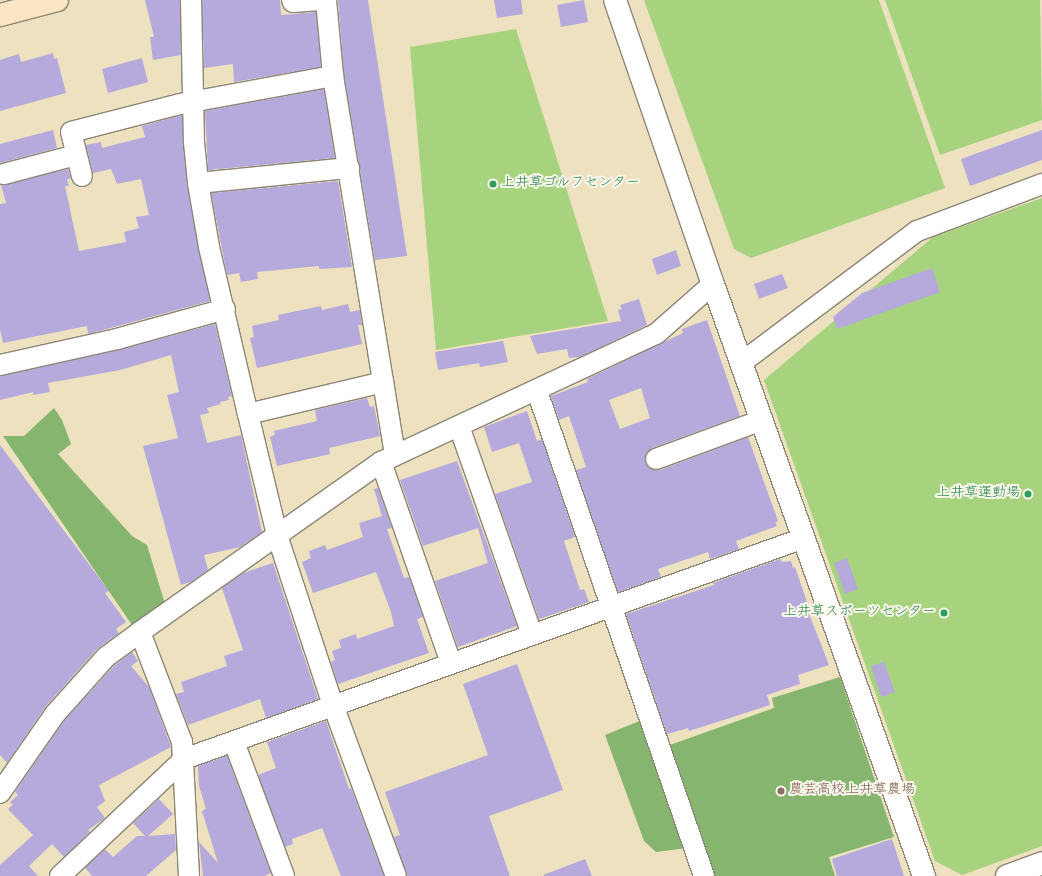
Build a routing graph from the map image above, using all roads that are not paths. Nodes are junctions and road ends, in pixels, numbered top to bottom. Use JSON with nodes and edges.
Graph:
{"nodes":[{"id":1,"x":57,"y":0,"type":"edge"},
{"id":2,"x":191,"y":0,"type":"edge"},
{"id":3,"x":292,"y":0,"type":"edge"},
{"id":4,"x":325,"y":0,"type":"edge"},
{"id":5,"x":615,"y":0,"type":"edge"},
{"id":6,"x":0,"y":15,"type":"edge"},
{"id":7,"x":333,"y":76,"type":"junction"},
{"id":8,"x":194,"y":103,"type":"junction"},
{"id":9,"x":76,"y":155,"type":"junction"},
{"id":10,"x":349,"y":168,"type":"junction"},
{"id":11,"x":4,"y":174,"type":"dead end"},
{"id":12,"x":82,"y":176,"type":"dead end"},
{"id":13,"x":198,"y":183,"type":"junction"},
{"id":14,"x":1042,"y":184,"type":"edge"},
{"id":15,"x":713,"y":284,"type":"junction"},
{"id":16,"x":225,"y":309,"type":"junction"},
{"id":17,"x":742,"y":363,"type":"junction"},
{"id":18,"x":0,"y":365,"type":"edge"},
{"id":19,"x":383,"y":382,"type":"junction"},
{"id":20,"x":537,"y":391,"type":"junction"},
{"id":21,"x":248,"y":414,"type":"junction"},
{"id":22,"x":762,"y":420,"type":"junction"},
{"id":23,"x":459,"y":426,"type":"junction"},
{"id":24,"x":388,"y":458,"type":"junction"},
{"id":25,"x":656,"y":459,"type":"dead end"},
{"id":26,"x":277,"y":535,"type":"junction"},
{"id":27,"x":804,"y":538,"type":"junction"},
{"id":28,"x":611,"y":607,"type":"junction"},
{"id":29,"x":140,"y":632,"type":"junction"},
{"id":30,"x":532,"y":634,"type":"junction"},
{"id":31,"x":451,"y":663,"type":"junction"},
{"id":32,"x":333,"y":706,"type":"junction"},
{"id":33,"x":234,"y":742,"type":"junction"},
{"id":34,"x":184,"y":760,"type":"junction"},
{"id":35,"x":2,"y":786,"type":"edge"},
{"id":36,"x":1042,"y":863,"type":"edge"},
{"id":37,"x":60,"y":876,"type":"edge"},
{"id":38,"x":189,"y":876,"type":"edge"},
{"id":39,"x":284,"y":876,"type":"edge"},
{"id":40,"x":396,"y":876,"type":"edge"},
{"id":41,"x":704,"y":876,"type":"edge"},
{"id":42,"x":924,"y":876,"type":"edge"},
{"id":43,"x":1007,"y":876,"type":"edge"}],
"edges":[{"from":1,"to":6,"type":"main road"},
{"from":2,"to":8,"type":"street"},
{"from":3,"to":4,"type":"street"},
{"from":4,"to":7,"type":"street"},
{"from":5,"to":15,"type":"street"},
{"from":7,"to":8,"type":"street"},
{"from":7,"to":10,"type":"street"},
{"from":8,"to":9,"type":"street"},
{"from":8,"to":13,"type":"street"},
{"from":9,"to":11,"type":"street"},
{"from":9,"to":12,"type":"street"},
{"from":10,"to":13,"type":"street"},
{"from":10,"to":19,"type":"street"},
{"from":13,"to":16,"type":"street"},
{"from":14,"to":17,"type":"street"},
{"from":15,"to":17,"type":"street"},
{"from":15,"to":20,"type":"street"},
{"from":16,"to":18,"type":"street"},
{"from":16,"to":21,"type":"street"},
{"from":17,"to":22,"type":"street"},
{"from":19,"to":21,"type":"street"},
{"from":19,"to":24,"type":"street"},
{"from":20,"to":23,"type":"street"},
{"from":20,"to":28,"type":"street"},
{"from":21,"to":26,"type":"street"},
{"from":22,"to":25,"type":"street"},
{"from":22,"to":27,"type":"street"},
{"from":23,"to":24,"type":"street"},
{"from":23,"to":30,"type":"street"},
{"from":24,"to":26,"type":"street"},
{"from":24,"to":31,"type":"street"},
{"from":26,"to":29,"type":"street"},
{"from":26,"to":32,"type":"street"},
{"from":27,"to":28,"type":"street"},
{"from":27,"to":42,"type":"street"},
{"from":28,"to":30,"type":"street"},
{"from":28,"to":41,"type":"street"},
{"from":29,"to":34,"type":"street"},
{"from":29,"to":35,"type":"street"},
{"from":30,"to":31,"type":"street"},
{"from":31,"to":32,"type":"street"},
{"from":32,"to":33,"type":"street"},
{"from":32,"to":40,"type":"street"},
{"from":33,"to":34,"type":"street"},
{"from":33,"to":39,"type":"street"},
{"from":34,"to":37,"type":"street"},
{"from":34,"to":38,"type":"street"},
{"from":36,"to":43,"type":"street"}]}
